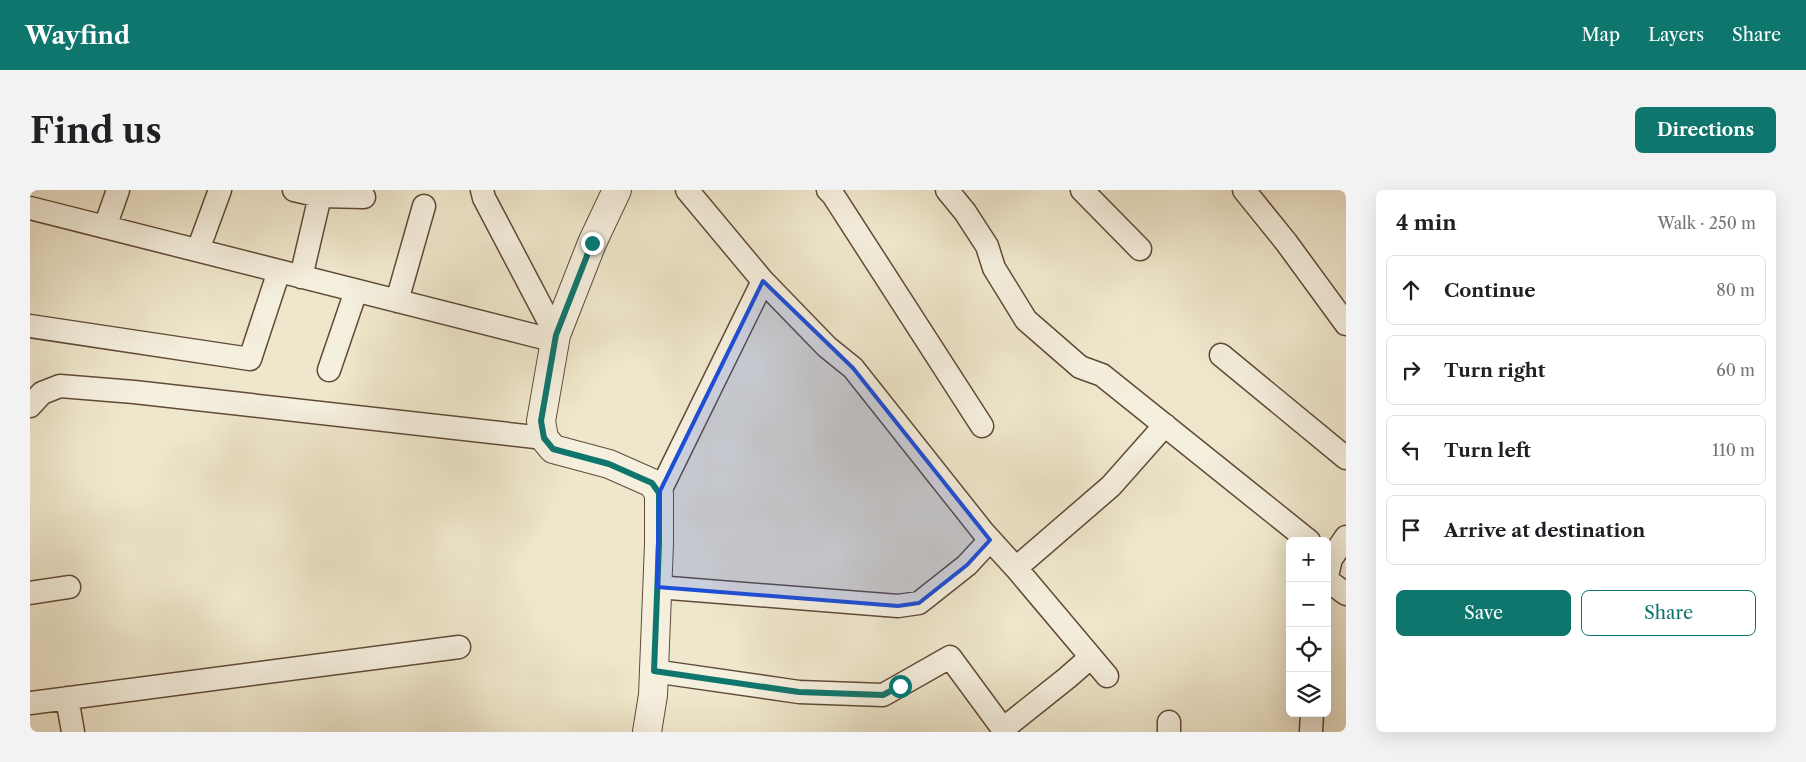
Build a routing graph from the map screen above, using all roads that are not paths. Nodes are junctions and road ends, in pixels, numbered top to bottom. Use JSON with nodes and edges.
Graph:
{"nodes":[{"id":1,"x":118,"y":190,"type":"edge"},
{"id":2,"x":220,"y":190,"type":"edge"},
{"id":3,"x":294,"y":190,"type":"edge"},
{"id":4,"x":482,"y":190,"type":"edge"},
{"id":5,"x":617,"y":190,"type":"edge"},
{"id":6,"x":687,"y":190,"type":"edge"},
{"id":7,"x":828,"y":190,"type":"edge"},
{"id":8,"x":947,"y":190,"type":"edge"},
{"id":9,"x":1082,"y":190,"type":"edge"},
{"id":10,"x":1244,"y":190,"type":"edge"},
{"id":11,"x":320,"y":196,"type":"junction"},
{"id":12,"x":364,"y":197,"type":"dead end"},
{"id":13,"x":424,"y":206,"type":"dead end"},
{"id":14,"x":30,"y":208,"type":"edge"},
{"id":15,"x":105,"y":227,"type":"junction"},
{"id":16,"x":1140,"y":249,"type":"dead end"},
{"id":17,"x":198,"y":250,"type":"junction"},
{"id":18,"x":279,"y":271,"type":"junction"},
{"id":19,"x":301,"y":277,"type":"junction"},
{"id":20,"x":763,"y":281,"type":"junction"},
{"id":21,"x":356,"y":291,"type":"junction"},
{"id":22,"x":398,"y":301,"type":"junction"},
{"id":23,"x":1346,"y":324,"type":"edge"},
{"id":24,"x":30,"y":326,"type":"edge"},
{"id":25,"x":556,"y":335,"type":"junction"},
{"id":26,"x":1220,"y":355,"type":"dead end"},
{"id":27,"x":329,"y":370,"type":"dead end"},
{"id":28,"x":30,"y":406,"type":"edge"},
{"id":29,"x":1165,"y":425,"type":"junction"},
{"id":30,"x":982,"y":426,"type":"dead end"},
{"id":31,"x":544,"y":438,"type":"junction"},
{"id":32,"x":1346,"y":458,"type":"edge"},
{"id":33,"x":659,"y":493,"type":"junction"},
{"id":34,"x":1304,"y":537,"type":"edge"},
{"id":35,"x":1346,"y":538,"type":"edge"},
{"id":36,"x":990,"y":540,"type":"junction"},
{"id":37,"x":1331,"y":563,"type":"edge"},
{"id":38,"x":1016,"y":568,"type":"junction"},
{"id":39,"x":1331,"y":572,"type":"edge"},
{"id":40,"x":69,"y":586,"type":"dead end"},
{"id":41,"x":657,"y":587,"type":"junction"},
{"id":42,"x":30,"y":593,"type":"edge"},
{"id":43,"x":1346,"y":594,"type":"edge"},
{"id":44,"x":459,"y":647,"type":"dead end"},
{"id":45,"x":1091,"y":656,"type":"junction"},
{"id":46,"x":654,"y":671,"type":"junction"},
{"id":47,"x":1107,"y":676,"type":"dead end"},
{"id":48,"x":68,"y":698,"type":"junction"},
{"id":49,"x":30,"y":703,"type":"edge"},
{"id":50,"x":1312,"y":717,"type":"edge"},
{"id":51,"x":73,"y":732,"type":"edge"},
{"id":52,"x":648,"y":732,"type":"edge"},
{"id":53,"x":1311,"y":732,"type":"edge"}],
"edges":[{"from":1,"to":15,"type":"street"},
{"from":2,"to":17,"type":"street"},
{"from":3,"to":11,"type":"street"},
{"from":4,"to":25,"type":"street"},
{"from":5,"to":25,"type":"street"},
{"from":6,"to":20,"type":"street"},
{"from":7,"to":30,"type":"street"},
{"from":8,"to":29,"type":"street"},
{"from":9,"to":16,"type":"street"},
{"from":10,"to":23,"type":"street"},
{"from":11,"to":12,"type":"street"},
{"from":11,"to":19,"type":"street"},
{"from":13,"to":22,"type":"street"},
{"from":14,"to":15,"type":"street"},
{"from":15,"to":17,"type":"street"},
{"from":17,"to":18,"type":"street"},
{"from":18,"to":19,"type":"street"},
{"from":18,"to":24,"type":"street"},
{"from":19,"to":21,"type":"street"},
{"from":20,"to":33,"type":"street"},
{"from":20,"to":36,"type":"street"},
{"from":21,"to":22,"type":"street"},
{"from":21,"to":27,"type":"street"},
{"from":22,"to":25,"type":"street"},
{"from":25,"to":31,"type":"street"},
{"from":26,"to":32,"type":"street"},
{"from":28,"to":31,"type":"street"},
{"from":29,"to":34,"type":"street"},
{"from":29,"to":38,"type":"street"},
{"from":31,"to":33,"type":"street"},
{"from":33,"to":41,"type":"street"},
{"from":35,"to":37,"type":"street"},
{"from":36,"to":38,"type":"street"},
{"from":36,"to":41,"type":"street"},
{"from":38,"to":45,"type":"street"},
{"from":39,"to":43,"type":"street"},
{"from":40,"to":42,"type":"street"},
{"from":41,"to":46,"type":"street"},
{"from":44,"to":48,"type":"street"},
{"from":45,"to":46,"type":"street"},
{"from":45,"to":47,"type":"street"},
{"from":46,"to":52,"type":"street"},
{"from":48,"to":49,"type":"street"},
{"from":48,"to":51,"type":"street"},
{"from":50,"to":53,"type":"street"}]}
